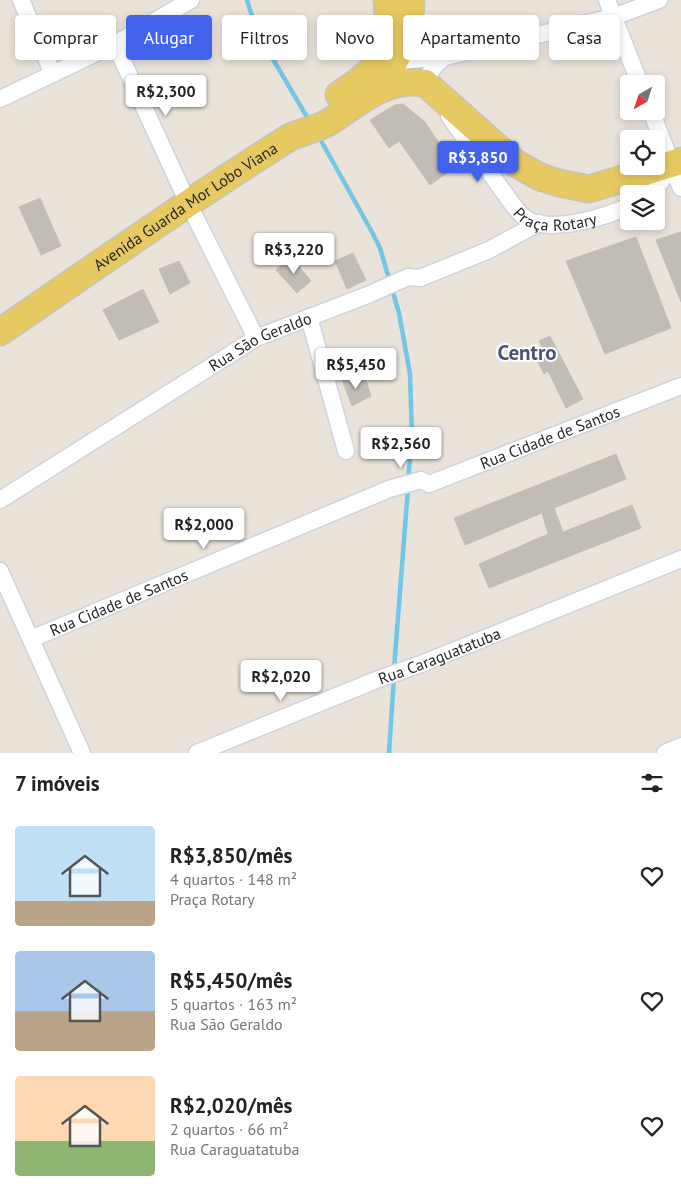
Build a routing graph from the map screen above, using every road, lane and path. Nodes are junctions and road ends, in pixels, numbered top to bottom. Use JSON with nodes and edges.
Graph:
{"nodes":[{"id":1,"x":22,"y":0,"type":"edge"},
{"id":2,"x":191,"y":0,"type":"edge"},
{"id":3,"x":387,"y":0,"type":"edge"},
{"id":4,"x":394,"y":0,"type":"edge"},
{"id":5,"x":411,"y":0,"type":"edge"},
{"id":6,"x":607,"y":0,"type":"edge"},
{"id":7,"x":659,"y":0,"type":"edge"},
{"id":8,"x":410,"y":15,"type":"edge"},
{"id":9,"x":612,"y":15,"type":"edge"},
{"id":10,"x":618,"y":15,"type":"edge"},
{"id":11,"x":403,"y":21,"type":"edge"},
{"id":12,"x":620,"y":34,"type":"edge"},
{"id":13,"x":116,"y":43,"type":"edge"},
{"id":14,"x":116,"y":46,"type":"edge"},
{"id":15,"x":403,"y":46,"type":"edge"},
{"id":16,"x":82,"y":60,"type":"edge"},
{"id":17,"x":406,"y":60,"type":"edge"},
{"id":18,"x":441,"y":60,"type":"edge"},
{"id":19,"x":396,"y":61,"type":"junction"},
{"id":20,"x":53,"y":74,"type":"junction"},
{"id":21,"x":636,"y":75,"type":"edge"},
{"id":22,"x":424,"y":83,"type":"junction"},
{"id":23,"x":375,"y":91,"type":"junction"},
{"id":24,"x":0,"y":99,"type":"edge"},
{"id":25,"x":323,"y":116,"type":"junction"},
{"id":26,"x":655,"y":120,"type":"edge"},
{"id":27,"x":678,"y":171,"type":"edge"},
{"id":28,"x":662,"y":185,"type":"edge"},
{"id":29,"x":188,"y":203,"type":"junction"},
{"id":30,"x":620,"y":210,"type":"edge"},
{"id":31,"x":539,"y":223,"type":"junction"},
{"id":32,"x":309,"y":317,"type":"junction"},
{"id":33,"x":0,"y":332,"type":"edge"},
{"id":34,"x":256,"y":338,"type":"junction"},
{"id":35,"x":681,"y":386,"type":"edge"},
{"id":36,"x":346,"y":451,"type":"dead end"},
{"id":37,"x":0,"y":500,"type":"edge"},
{"id":38,"x":681,"y":559,"type":"edge"},
{"id":39,"x":2,"y":582,"type":"edge"},
{"id":40,"x":31,"y":639,"type":"junction"},
{"id":41,"x":681,"y":746,"type":"edge"},
{"id":42,"x":82,"y":753,"type":"edge"},
{"id":43,"x":197,"y":753,"type":"edge"},
{"id":44,"x":665,"y":753,"type":"edge"}],
"edges":[{"from":1,"to":20,"type":"street"},
{"from":2,"to":13,"type":"street"},
{"from":3,"to":19,"type":"main road"},
{"from":4,"to":11,"type":"main road"},
{"from":5,"to":8,"type":"main road"},
{"from":6,"to":9,"type":"street"},
{"from":7,"to":10,"type":"street"},
{"from":12,"to":21,"type":"street"},
{"from":14,"to":29,"type":"street"},
{"from":15,"to":19,"type":"main road"},
{"from":16,"to":20,"type":"street"},
{"from":17,"to":19,"type":"street"},
{"from":18,"to":22,"type":"street"},
{"from":19,"to":22,"type":"main road"},
{"from":19,"to":23,"type":"main road"},
{"from":19,"to":25,"type":"main road"},
{"from":20,"to":24,"type":"street"},
{"from":22,"to":23,"type":"main road"},
{"from":22,"to":27,"type":"main road"},
{"from":22,"to":31,"type":"street","name":"Praça Rotary"},
{"from":23,"to":25,"type":"main road"},
{"from":25,"to":29,"type":"main road","name":"Avenida Guarda Mor Lobo Viana"},
{"from":26,"to":27,"type":"street"},
{"from":27,"to":28,"type":"street"},
{"from":29,"to":33,"type":"main road","name":"Avenida Guarda Mor Lobo Viana"},
{"from":29,"to":34,"type":"street"},
{"from":30,"to":31,"type":"street","name":"Praça Rotary"},
{"from":31,"to":32,"type":"street","name":"Rua São Geraldo"},
{"from":32,"to":34,"type":"street","name":"Rua São Geraldo"},
{"from":32,"to":36,"type":"street"},
{"from":34,"to":37,"type":"street","name":"Rua São Geraldo"},
{"from":35,"to":40,"type":"street","name":"Rua Cidade de Santos"},
{"from":38,"to":43,"type":"street","name":"Rua Caraguatatuba"},
{"from":39,"to":40,"type":"street"},
{"from":40,"to":42,"type":"street"},
{"from":41,"to":44,"type":"street"}]}
